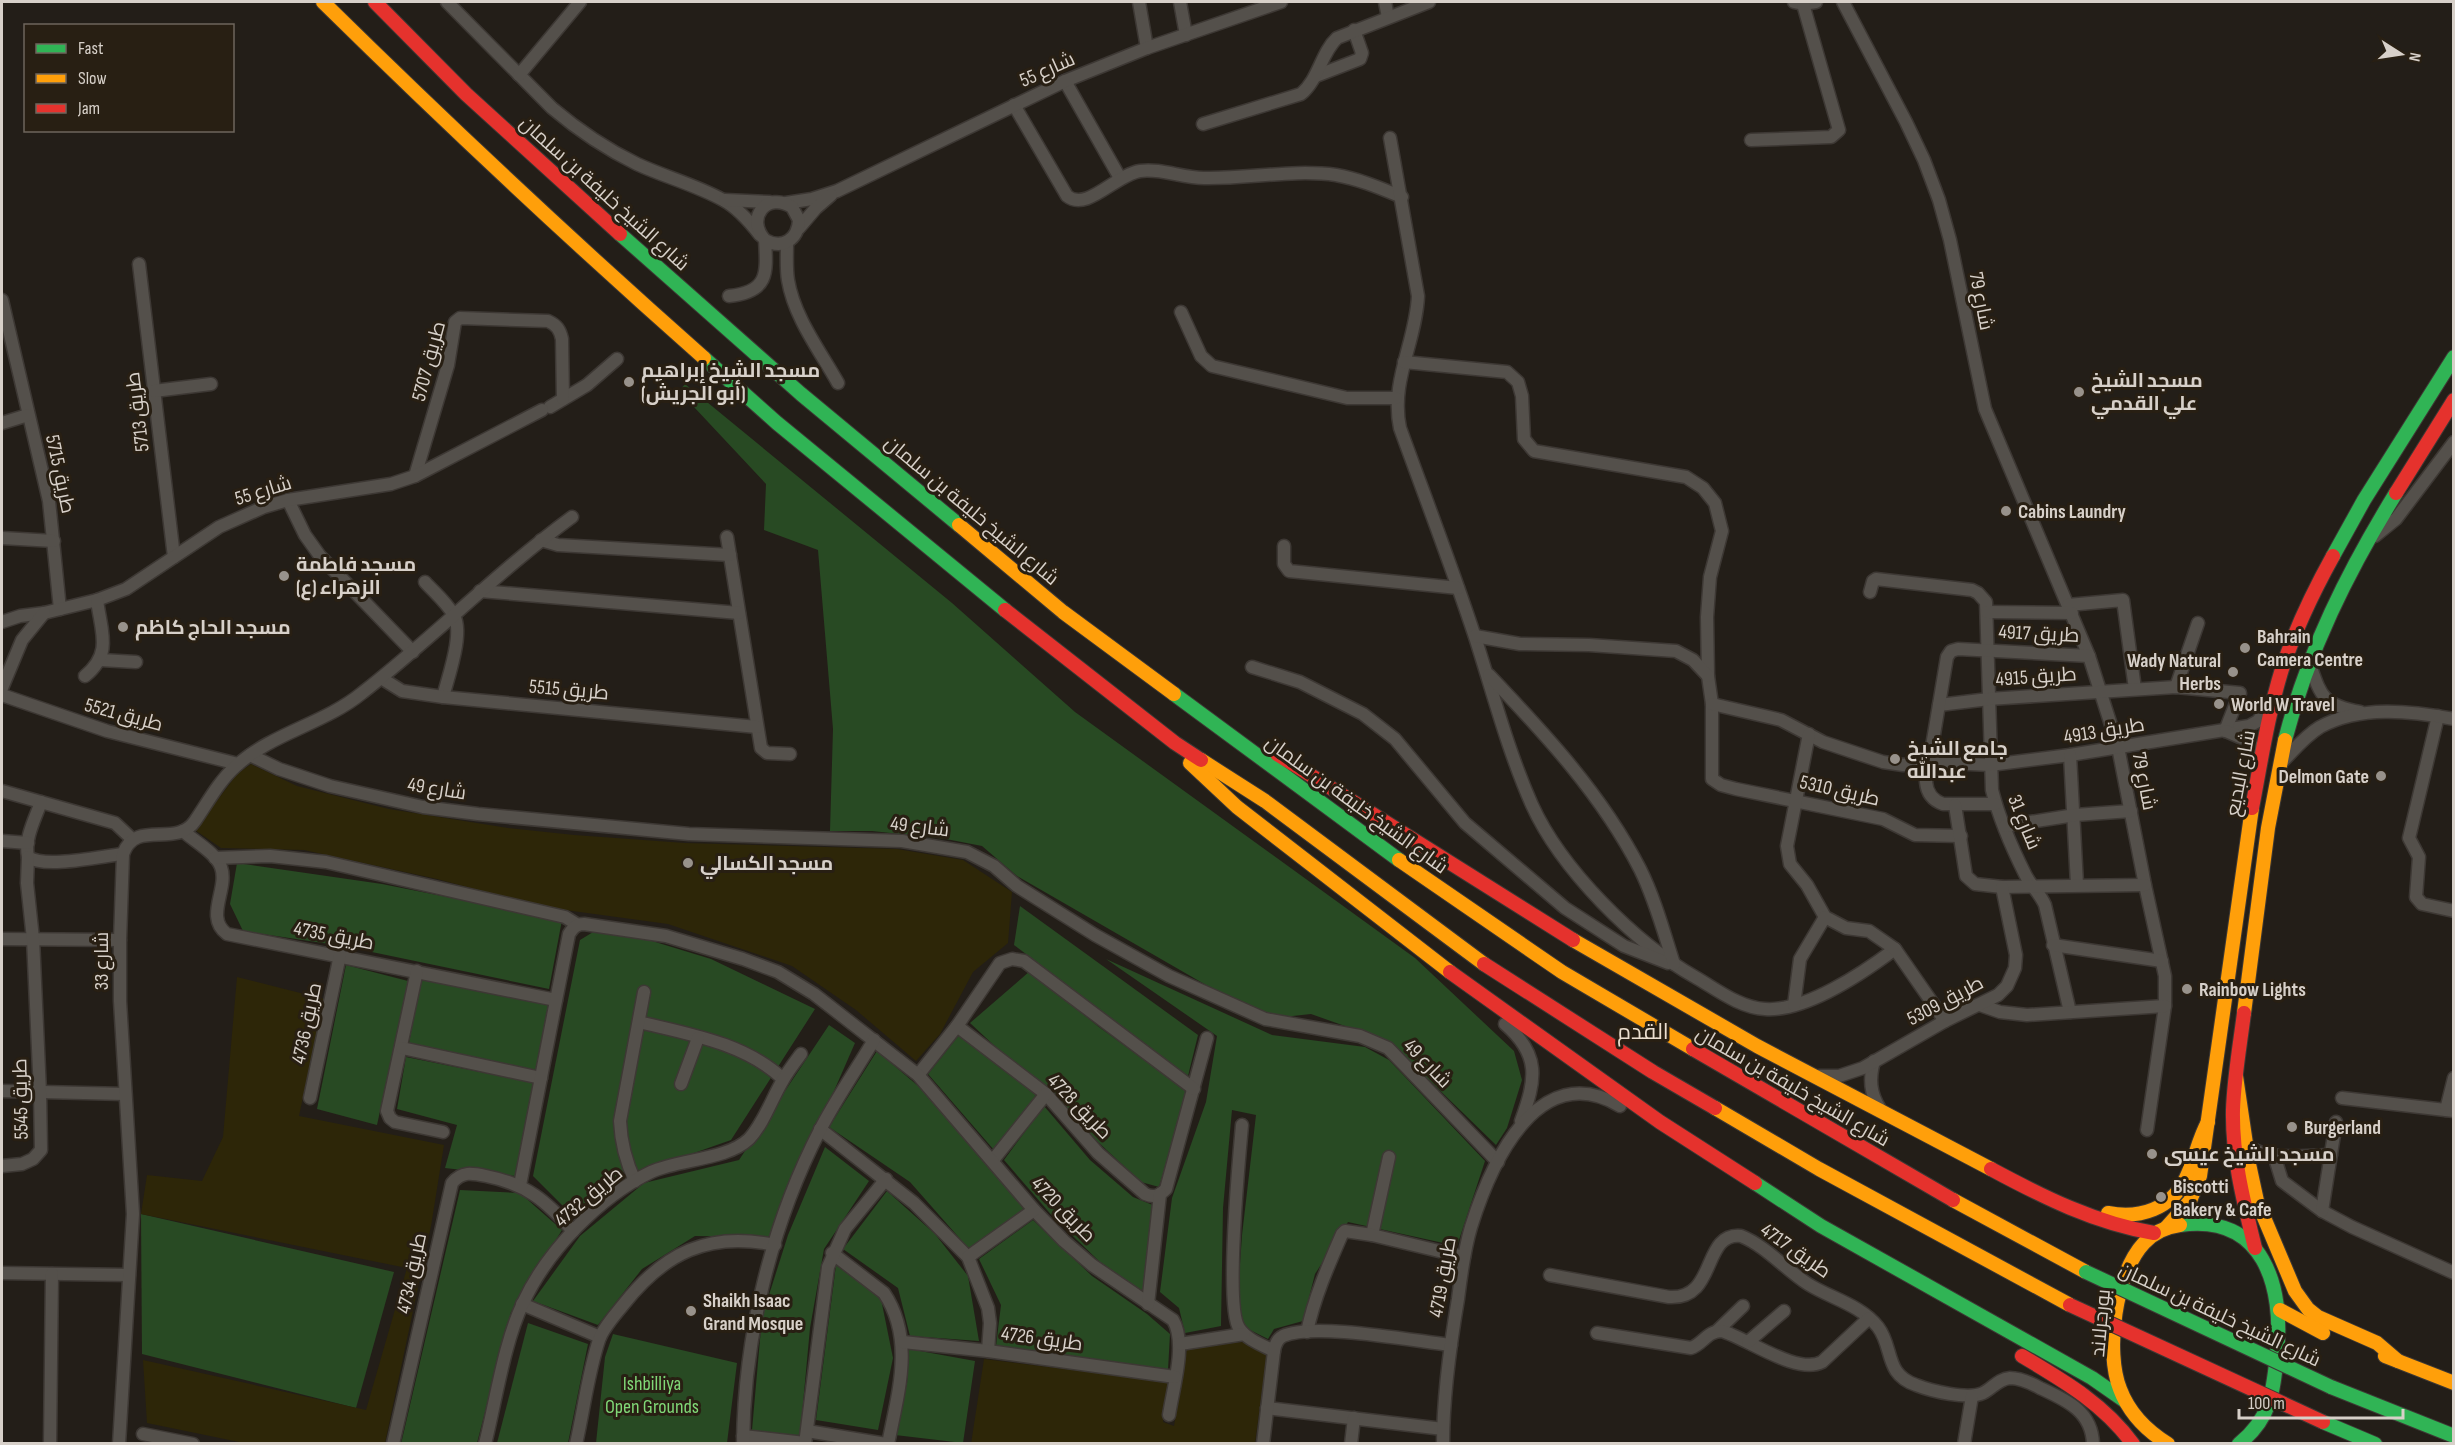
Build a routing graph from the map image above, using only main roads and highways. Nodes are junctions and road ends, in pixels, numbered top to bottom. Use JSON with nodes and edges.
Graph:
{"nodes":[{"id":1,"x":323,"y":2,"type":"edge"},
{"id":2,"x":375,"y":2,"type":"edge"},
{"id":3,"x":2454,"y":357,"type":"edge"},
{"id":4,"x":2454,"y":400,"type":"edge"},
{"id":5,"x":1133,"y":663,"type":"junction"},
{"id":6,"x":1175,"y":743,"type":"junction"},
{"id":7,"x":2236,"y":1076,"type":"junction"},
{"id":8,"x":2208,"y":1122,"type":"junction"},
{"id":9,"x":2040,"y":1193,"type":"junction"},
{"id":10,"x":2160,"y":1231,"type":"junction"},
{"id":11,"x":2256,"y":1248,"type":"junction"},
{"id":12,"x":1927,"y":1287,"type":"junction"},
{"id":13,"x":2280,"y":1310,"type":"junction"},
{"id":14,"x":2398,"y":1361,"type":"junction"},
{"id":15,"x":2454,"y":1383,"type":"edge"},
{"id":16,"x":2125,"y":1401,"type":"junction"},
{"id":17,"x":2141,"y":1422,"type":"junction"},
{"id":18,"x":2454,"y":1436,"type":"edge"},
{"id":19,"x":2133,"y":1443,"type":"edge"},
{"id":20,"x":2150,"y":1443,"type":"edge"},
{"id":21,"x":2168,"y":1443,"type":"edge"},
{"id":22,"x":2239,"y":1443,"type":"edge"},
{"id":23,"x":2375,"y":1443,"type":"edge"}],
"edges":[{"from":1,"to":6,"type":"main road"},
{"from":2,"to":5,"type":"main road","name":"شارع الشيخ خليفة بن سلمان"},
{"from":3,"to":8,"type":"main road","name":"شارع البديع"},
{"from":4,"to":7,"type":"main road","name":"شارع البديع"},
{"from":5,"to":9,"type":"main road"},
{"from":5,"to":18,"type":"main road","name":"شارع الشيخ خليفة بن سلمان","bridge":true},
{"from":6,"to":12,"type":"main road"},
{"from":6,"to":23,"type":"main road","bridge":true},
{"from":7,"to":11,"type":"main road","name":"شارع البديع"},
{"from":7,"to":14,"type":"main road"},
{"from":8,"to":9,"type":"main road"},
{"from":8,"to":10,"type":"main road","name":"شارع البديع"},
{"from":9,"to":10,"type":"main road"},
{"from":10,"to":11,"type":"main road"},
{"from":10,"to":16,"type":"main road","name":"بورجرلاند"},
{"from":11,"to":13,"type":"main road"},
{"from":12,"to":16,"type":"main road"},
{"from":12,"to":19,"type":"main road"},
{"from":13,"to":14,"type":"main road"},
{"from":13,"to":22,"type":"main road"},
{"from":14,"to":15,"type":"main road"},
{"from":16,"to":17,"type":"main road","name":"بورجرلاند"},
{"from":17,"to":20,"type":"main road"},
{"from":17,"to":21,"type":"main road","name":"بورجرلاند"}]}
